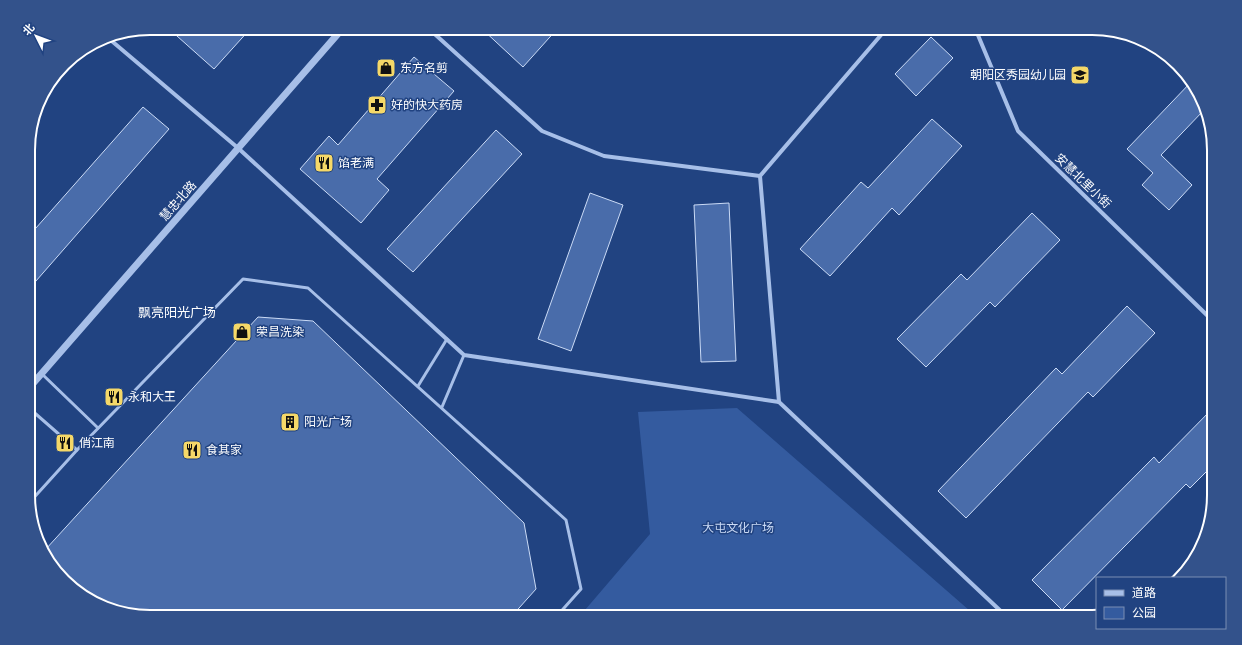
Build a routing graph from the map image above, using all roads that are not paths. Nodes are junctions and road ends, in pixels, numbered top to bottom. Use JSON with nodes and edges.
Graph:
{"nodes":[{"id":1,"x":337,"y":35,"type":"edge"},
{"id":2,"x":436,"y":35,"type":"edge"},
{"id":3,"x":881,"y":35,"type":"edge"},
{"id":4,"x":978,"y":35,"type":"edge"},
{"id":5,"x":113,"y":41,"type":"edge"},
{"id":6,"x":238,"y":148,"type":"junction"},
{"id":7,"x":760,"y":176,"type":"junction"},
{"id":8,"x":1207,"y":315,"type":"edge"},
{"id":9,"x":446,"y":339,"type":"junction"},
{"id":10,"x":464,"y":355,"type":"junction"},
{"id":11,"x":41,"y":374,"type":"junction"},
{"id":12,"x":35,"y":381,"type":"edge"},
{"id":13,"x":418,"y":386,"type":"junction"},
{"id":14,"x":779,"y":402,"type":"junction"},
{"id":15,"x":442,"y":408,"type":"junction"},
{"id":16,"x":35,"y":413,"type":"edge"},
{"id":17,"x":98,"y":428,"type":"junction"},
{"id":18,"x":77,"y":450,"type":"junction"},
{"id":19,"x":35,"y":496,"type":"edge"},
{"id":20,"x":562,"y":610,"type":"edge"},
{"id":21,"x":1000,"y":610,"type":"edge"}],
"edges":[{"from":1,"to":6,"type":"street","name":"慧忠北路"},
{"from":2,"to":7,"type":"street"},
{"from":3,"to":7,"type":"street"},
{"from":4,"to":8,"type":"street","name":"安慧北里小街"},
{"from":5,"to":6,"type":"street"},
{"from":6,"to":9,"type":"street"},
{"from":6,"to":11,"type":"street","name":"慧忠北路"},
{"from":7,"to":14,"type":"street"},
{"from":9,"to":10,"type":"street"},
{"from":9,"to":13,"type":"lane"},
{"from":10,"to":14,"type":"street"},
{"from":10,"to":15,"type":"lane"},
{"from":11,"to":12,"type":"street","name":"慧忠北路"},
{"from":11,"to":17,"type":"lane"},
{"from":13,"to":15,"type":"lane"},
{"from":13,"to":17,"type":"lane"},
{"from":14,"to":21,"type":"street"},
{"from":15,"to":20,"type":"lane"},
{"from":16,"to":18,"type":"lane"},
{"from":17,"to":18,"type":"lane"},
{"from":18,"to":19,"type":"lane"}]}
